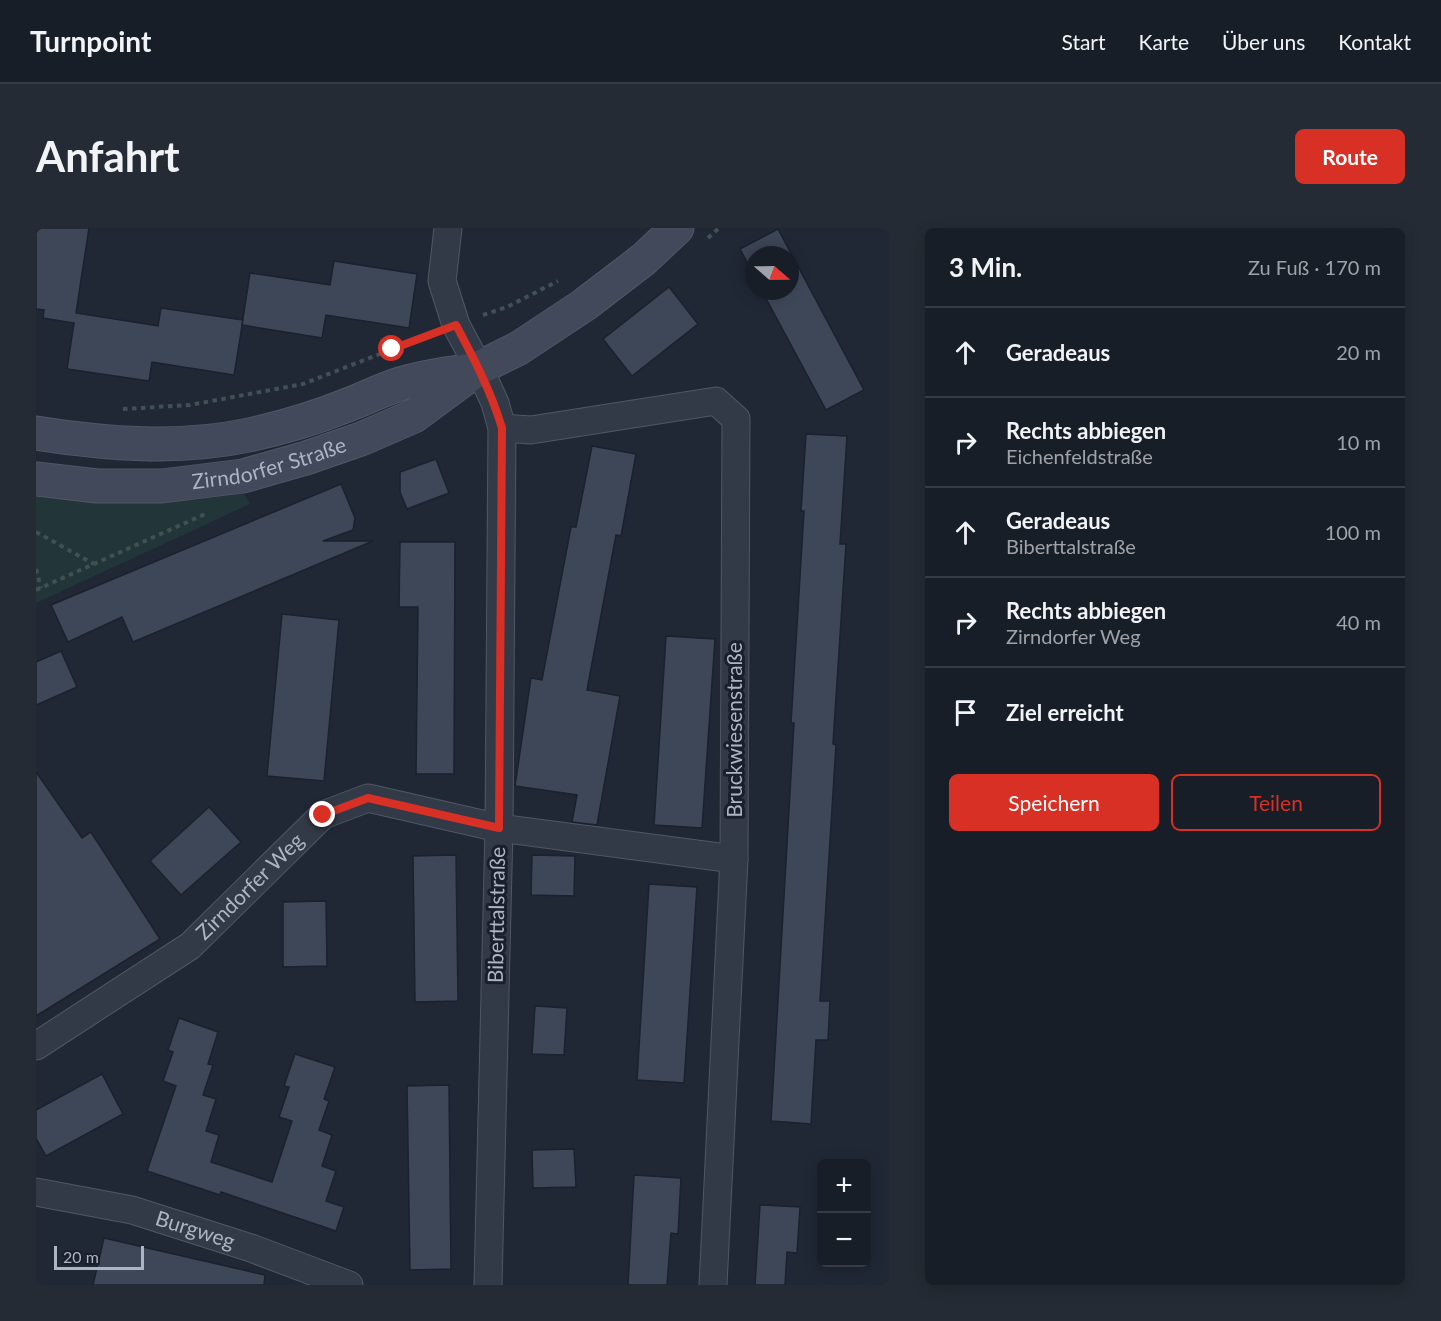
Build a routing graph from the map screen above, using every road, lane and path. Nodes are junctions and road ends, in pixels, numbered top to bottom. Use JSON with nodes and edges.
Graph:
{"nodes":[{"id":1,"x":448,"y":228,"type":"edge"},
{"id":2,"x":677,"y":228,"type":"edge"},
{"id":3,"x":564,"y":279,"type":"dead end"},
{"id":4,"x":456,"y":325,"type":"junction"},
{"id":5,"x":480,"y":368,"type":"junction"},
{"id":6,"x":119,"y":409,"type":"dead end"},
{"id":7,"x":502,"y":428,"type":"junction"},
{"id":8,"x":36,"y":433,"type":"edge"},
{"id":9,"x":36,"y":479,"type":"edge"},
{"id":10,"x":36,"y":532,"type":"edge"},
{"id":11,"x":94,"y":564,"type":"dead end"},
{"id":12,"x":36,"y":569,"type":"edge"},
{"id":13,"x":41,"y":588,"type":"dead end"},
{"id":14,"x":499,"y":828,"type":"junction"},
{"id":15,"x":734,"y":859,"type":"junction"},
{"id":16,"x":36,"y":1046,"type":"edge"},
{"id":17,"x":36,"y":1192,"type":"edge"},
{"id":18,"x":349,"y":1285,"type":"edge"},
{"id":19,"x":488,"y":1285,"type":"edge"},
{"id":20,"x":714,"y":1285,"type":"edge"}],
"edges":[{"from":1,"to":4,"type":"street","name":"Biberttalstraße"},
{"from":2,"to":5,"type":"main road","name":"Zirndorfer Straße"},
{"from":3,"to":4,"type":"path"},
{"from":4,"to":5,"type":"street","name":"Biberttalstraße"},
{"from":4,"to":6,"type":"path"},
{"from":5,"to":7,"type":"street","name":"Biberttalstraße"},
{"from":5,"to":8,"type":"main road","name":"Zirndorfer Straße"},
{"from":5,"to":9,"type":"main road","name":"Zirndorfer Straße"},
{"from":7,"to":14,"type":"street","name":"Biberttalstraße"},
{"from":7,"to":15,"type":"street","name":"Bruckwiesenstraße"},
{"from":10,"to":11,"type":"path"},
{"from":12,"to":13,"type":"path"},
{"from":14,"to":15,"type":"street","name":"Zirndorfer Weg"},
{"from":14,"to":16,"type":"street","name":"Zirndorfer Weg"},
{"from":14,"to":19,"type":"street","name":"Biberttalstraße"},
{"from":15,"to":20,"type":"street","name":"Bruckwiesenstraße"},
{"from":17,"to":18,"type":"street","name":"Burgweg"}]}
